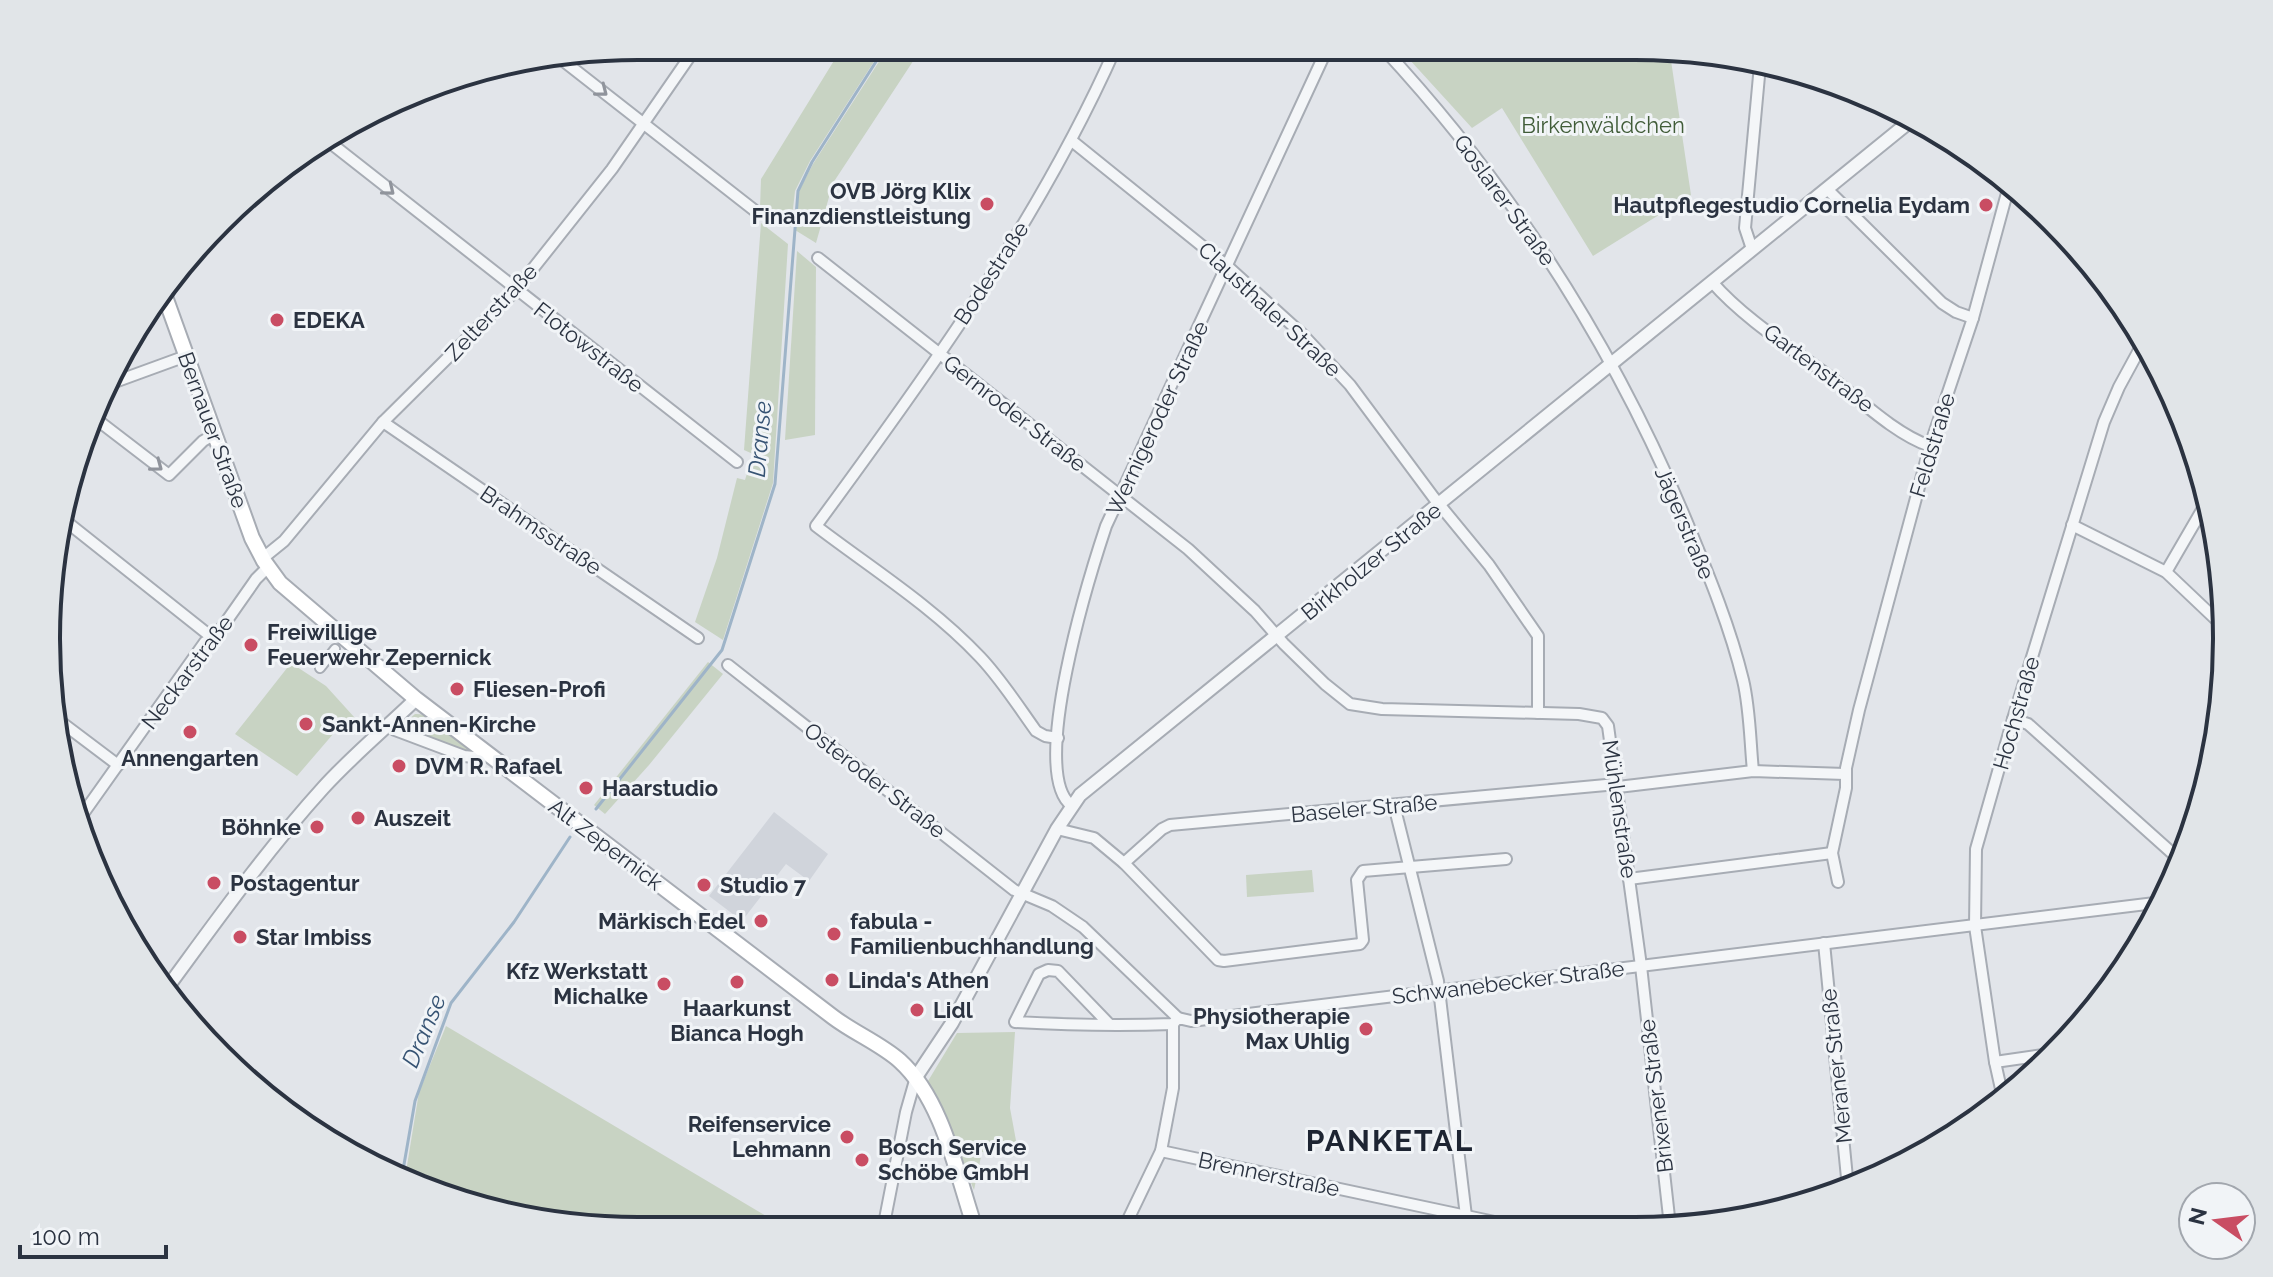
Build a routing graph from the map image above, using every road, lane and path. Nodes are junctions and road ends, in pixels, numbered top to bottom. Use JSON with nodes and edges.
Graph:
{"nodes":[{"id":1,"x":687,"y":60,"type":"edge"},
{"id":2,"x":1110,"y":60,"type":"edge"},
{"id":3,"x":1322,"y":60,"type":"edge"},
{"id":4,"x":1394,"y":60,"type":"edge"},
{"id":5,"x":568,"y":64,"type":"edge"},
{"id":6,"x":1759,"y":74,"type":"edge"},
{"id":7,"x":643,"y":123,"type":"junction"},
{"id":8,"x":1903,"y":127,"type":"edge"},
{"id":9,"x":1072,"y":141,"type":"junction"},
{"id":10,"x":335,"y":146,"type":"edge"},
{"id":11,"x":1827,"y":189,"type":"junction"},
{"id":12,"x":2006,"y":196,"type":"edge"},
{"id":13,"x":754,"y":210,"type":"dead end"},
{"id":14,"x":1752,"y":249,"type":"junction"},
{"id":15,"x":818,"y":258,"type":"dead end"},
{"id":16,"x":1227,"y":266,"type":"junction"},
{"id":17,"x":1712,"y":282,"type":"junction"},
{"id":18,"x":516,"y":290,"type":"junction"},
{"id":19,"x":167,"y":303,"type":"edge"},
{"id":20,"x":1973,"y":318,"type":"junction"},
{"id":21,"x":2137,"y":353,"type":"edge"},
{"id":22,"x":939,"y":354,"type":"junction"},
{"id":23,"x":186,"y":356,"type":"junction"},
{"id":24,"x":1612,"y":364,"type":"junction"},
{"id":25,"x":122,"y":379,"type":"edge"},
{"id":26,"x":383,"y":422,"type":"junction"},
{"id":27,"x":102,"y":423,"type":"edge"},
{"id":28,"x":215,"y":434,"type":"junction"},
{"id":29,"x":1930,"y":446,"type":"junction"},
{"id":30,"x":737,"y":462,"type":"dead end"},
{"id":31,"x":1120,"y":495,"type":"junction"},
{"id":32,"x":1439,"y":505,"type":"junction"},
{"id":33,"x":2199,"y":515,"type":"edge"},
{"id":34,"x":71,"y":525,"type":"edge"},
{"id":35,"x":2072,"y":525,"type":"junction"},
{"id":36,"x":265,"y":563,"type":"junction"},
{"id":37,"x":2166,"y":572,"type":"junction"},
{"id":38,"x":2212,"y":616,"type":"edge"},
{"id":39,"x":1279,"y":636,"type":"junction"},
{"id":40,"x":698,"y":638,"type":"dead end"},
{"id":41,"x":214,"y":639,"type":"junction"},
{"id":42,"x":335,"y":649,"type":"dead end"},
{"id":43,"x":728,"y":665,"type":"dead end"},
{"id":44,"x":320,"y":668,"type":"dead end"},
{"id":45,"x":416,"y":699,"type":"junction"},
{"id":46,"x":1538,"y":713,"type":"junction"},
{"id":47,"x":2013,"y":719,"type":"junction"},
{"id":48,"x":390,"y":725,"type":"junction"},
{"id":49,"x":67,"y":727,"type":"edge"},
{"id":50,"x":1058,"y":738,"type":"junction"},
{"id":51,"x":486,"y":752,"type":"junction"},
{"id":52,"x":118,"y":765,"type":"junction"},
{"id":53,"x":1753,"y":771,"type":"junction"},
{"id":54,"x":1845,"y":774,"type":"junction"},
{"id":55,"x":1618,"y":785,"type":"junction"},
{"id":56,"x":1071,"y":805,"type":"junction"},
{"id":57,"x":1394,"y":805,"type":"junction"},
{"id":58,"x":86,"y":809,"type":"edge"},
{"id":59,"x":1057,"y":829,"type":"junction"},
{"id":60,"x":1832,"y":853,"type":"junction"},
{"id":61,"x":2172,"y":853,"type":"edge"},
{"id":62,"x":1506,"y":859,"type":"dead end"},
{"id":63,"x":1124,"y":863,"type":"junction"},
{"id":64,"x":1408,"y":866,"type":"junction"},
{"id":65,"x":1629,"y":879,"type":"junction"},
{"id":66,"x":1838,"y":882,"type":"dead end"},
{"id":67,"x":1022,"y":895,"type":"junction"},
{"id":68,"x":2148,"y":904,"type":"edge"},
{"id":69,"x":1975,"y":926,"type":"junction"},
{"id":70,"x":1824,"y":943,"type":"junction"},
{"id":71,"x":1641,"y":966,"type":"junction"},
{"id":72,"x":172,"y":981,"type":"edge"},
{"id":73,"x":1439,"y":991,"type":"junction"},
{"id":74,"x":1175,"y":1021,"type":"junction"},
{"id":75,"x":1110,"y":1025,"type":"junction"},
{"id":76,"x":2035,"y":1056,"type":"edge"},
{"id":77,"x":1995,"y":1062,"type":"junction"},
{"id":78,"x":916,"y":1077,"type":"junction"},
{"id":79,"x":2000,"y":1086,"type":"edge"},
{"id":80,"x":1161,"y":1151,"type":"junction"},
{"id":81,"x":1847,"y":1176,"type":"edge"},
{"id":82,"x":1669,"y":1216,"type":"edge"},
{"id":83,"x":885,"y":1217,"type":"edge"},
{"id":84,"x":971,"y":1217,"type":"edge"},
{"id":85,"x":1129,"y":1217,"type":"edge"},
{"id":86,"x":1447,"y":1217,"type":"edge"},
{"id":87,"x":1464,"y":1217,"type":"edge"}],
"edges":[{"from":1,"to":7,"type":"street","name":"Zelterstraße"},
{"from":2,"to":9,"type":"street","name":"Bodestraße"},
{"from":3,"to":16,"type":"street","name":"Wernigeroder Straße"},
{"from":4,"to":24,"type":"street","name":"Goslarer Straße"},
{"from":5,"to":7,"type":"street","one_way":true},
{"from":6,"to":14,"type":"street"},
{"from":7,"to":13,"type":"street"},
{"from":7,"to":18,"type":"street","name":"Zelterstraße"},
{"from":8,"to":11,"type":"street","name":"Birkholzer Straße"},
{"from":9,"to":16,"type":"street","name":"Clausthaler Straße"},
{"from":9,"to":22,"type":"street","name":"Bodestraße"},
{"from":10,"to":18,"type":"street","name":"Flotowstraße","one_way":true},
{"from":11,"to":14,"type":"street","name":"Birkholzer Straße"},
{"from":11,"to":20,"type":"street"},
{"from":12,"to":20,"type":"street","name":"Feldstraße"},
{"from":14,"to":17,"type":"street","name":"Birkholzer Straße"},
{"from":15,"to":22,"type":"street","name":"Gernroder Straße"},
{"from":16,"to":31,"type":"street","name":"Wernigeroder Straße"},
{"from":16,"to":32,"type":"street","name":"Clausthaler Straße"},
{"from":17,"to":24,"type":"street","name":"Birkholzer Straße"},
{"from":17,"to":29,"type":"street","name":"Gartenstraße"},
{"from":18,"to":26,"type":"street","name":"Zelterstraße"},
{"from":18,"to":30,"type":"street","name":"Flotowstraße"},
{"from":19,"to":23,"type":"main road","name":"Bernauer Straße"},
{"from":20,"to":29,"type":"street","name":"Feldstraße"},
{"from":21,"to":35,"type":"street","name":"Hochstraße"},
{"from":22,"to":31,"type":"street","name":"Gernroder Straße"},
{"from":22,"to":50,"type":"street","name":"Bodestraße"},
{"from":23,"to":25,"type":"street"},
{"from":23,"to":28,"type":"main road","name":"Bernauer Straße"},
{"from":24,"to":32,"type":"street","name":"Birkholzer Straße"},
{"from":24,"to":53,"type":"street","name":"Jägerstraße"},
{"from":26,"to":36,"type":"street","name":"Zelterstraße"},
{"from":26,"to":40,"type":"street","name":"Brahmsstraße"},
{"from":27,"to":28,"type":"street","one_way":true},
{"from":28,"to":36,"type":"main road","name":"Bernauer Straße"},
{"from":29,"to":54,"type":"street","name":"Feldstraße"},
{"from":31,"to":39,"type":"street","name":"Gernroder Straße"},
{"from":31,"to":50,"type":"street","name":"Wernigeroder Straße"},
{"from":32,"to":39,"type":"street","name":"Birkholzer Straße"},
{"from":32,"to":46,"type":"street"},
{"from":33,"to":37,"type":"street"},
{"from":34,"to":41,"type":"street"},
{"from":35,"to":37,"type":"street"},
{"from":35,"to":47,"type":"street","name":"Hochstraße"},
{"from":36,"to":41,"type":"street","name":"Neckarstraße"},
{"from":36,"to":45,"type":"main road","name":"Alt Zepernick"},
{"from":37,"to":38,"type":"street"},
{"from":39,"to":46,"type":"street","name":"Mühlenstraße"},
{"from":39,"to":56,"type":"street","name":"Birkholzer Straße"},
{"from":41,"to":52,"type":"street","name":"Neckarstraße"},
{"from":42,"to":44,"type":"street"},
{"from":43,"to":67,"type":"street","name":"Osteroder Straße"},
{"from":45,"to":48,"type":"street"},
{"from":45,"to":51,"type":"main road","name":"Alt Zepernick"},
{"from":46,"to":55,"type":"street","name":"Mühlenstraße"},
{"from":47,"to":61,"type":"street"},
{"from":47,"to":69,"type":"street","name":"Hochstraße"},
{"from":48,"to":51,"type":"street"},
{"from":48,"to":72,"type":"street"},
{"from":49,"to":52,"type":"street"},
{"from":50,"to":56,"type":"street","name":"Wernigeroder Straße"},
{"from":51,"to":78,"type":"main road","name":"Alt Zepernick"},
{"from":52,"to":58,"type":"street","name":"Neckarstraße"},
{"from":53,"to":54,"type":"street","name":"Baseler Straße"},
{"from":53,"to":55,"type":"street","name":"Baseler Straße"},
{"from":54,"to":60,"type":"street","name":"Feldstraße"},
{"from":55,"to":57,"type":"street","name":"Baseler Straße"},
{"from":55,"to":65,"type":"street","name":"Mühlenstraße"},
{"from":56,"to":59,"type":"street","name":"Birkholzer Straße"},
{"from":57,"to":63,"type":"street","name":"Baseler Straße"},
{"from":57,"to":64,"type":"street"},
{"from":59,"to":63,"type":"street"},
{"from":59,"to":67,"type":"street","name":"Birkholzer Straße"},
{"from":60,"to":65,"type":"street"},
{"from":60,"to":66,"type":"street"},
{"from":62,"to":64,"type":"street"},
{"from":63,"to":64,"type":"street"},
{"from":64,"to":73,"type":"street"},
{"from":65,"to":71,"type":"street","name":"Mühlenstraße"},
{"from":67,"to":74,"type":"street","name":"Osteroder Straße"},
{"from":67,"to":78,"type":"street","name":"Birkholzer Straße"},
{"from":68,"to":69,"type":"street","name":"Schwanebecker Straße"},
{"from":69,"to":70,"type":"street","name":"Schwanebecker Straße"},
{"from":69,"to":77,"type":"street","name":"Hochstraße"},
{"from":70,"to":71,"type":"street","name":"Schwanebecker Straße"},
{"from":70,"to":81,"type":"street","name":"Meraner Straße"},
{"from":71,"to":73,"type":"street","name":"Schwanebecker Straße"},
{"from":71,"to":82,"type":"street","name":"Brixener Straße"},
{"from":73,"to":74,"type":"street","name":"Schwanebecker Straße"},
{"from":73,"to":87,"type":"street"},
{"from":74,"to":75,"type":"street","name":"Schwanebecker Straße"},
{"from":74,"to":80,"type":"street"},
{"from":75,"to":75,"type":"street","name":"Schwanebecker Straße"},
{"from":76,"to":77,"type":"street"},
{"from":77,"to":79,"type":"street","name":"Hochstraße"},
{"from":78,"to":83,"type":"street"},
{"from":78,"to":84,"type":"main road"},
{"from":80,"to":85,"type":"street"},
{"from":80,"to":86,"type":"street","name":"Brennerstraße"}]}
